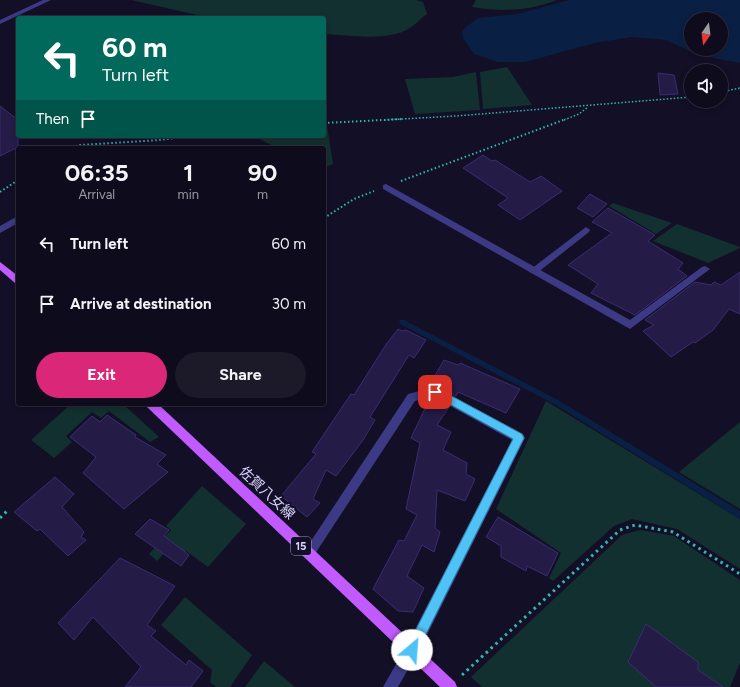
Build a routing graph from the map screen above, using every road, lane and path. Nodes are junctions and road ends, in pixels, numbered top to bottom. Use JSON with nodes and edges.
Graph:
{"nodes":[{"id":1,"x":48,"y":0,"type":"edge"},
{"id":2,"x":0,"y":22,"type":"edge"},
{"id":3,"x":740,"y":88,"type":"edge"},
{"id":4,"x":728,"y":91,"type":"edge"},
{"id":5,"x":684,"y":98,"type":"edge"},
{"id":6,"x":588,"y":107,"type":"junction"},
{"id":7,"x":326,"y":123,"type":"edge"},
{"id":8,"x":174,"y":138,"type":"edge"},
{"id":9,"x":77,"y":146,"type":"edge"},
{"id":10,"x":16,"y":181,"type":"edge"},
{"id":11,"x":386,"y":187,"type":"junction"},
{"id":12,"x":0,"y":192,"type":"edge"},
{"id":13,"x":326,"y":217,"type":"edge"},
{"id":14,"x":16,"y":220,"type":"edge"},
{"id":15,"x":0,"y":230,"type":"edge"},
{"id":16,"x":586,"y":230,"type":"dead end"},
{"id":17,"x":0,"y":265,"type":"edge"},
{"id":18,"x":705,"y":269,"type":"dead end"},
{"id":19,"x":534,"y":271,"type":"junction"},
{"id":20,"x":16,"y":279,"type":"edge"},
{"id":21,"x":153,"y":406,"type":"edge"},
{"id":22,"x":8,"y":510,"type":"dead end"},
{"id":23,"x":0,"y":518,"type":"edge"},
{"id":24,"x":309,"y":553,"type":"junction"},
{"id":25,"x":740,"y":574,"type":"edge"},
{"id":26,"x":412,"y":650,"type":"junction"},
{"id":27,"x":446,"y":685,"type":"edge"},
{"id":28,"x":390,"y":687,"type":"edge"}],
"edges":[{"from":1,"to":2,"type":"street"},
{"from":3,"to":4,"type":"path"},
{"from":5,"to":6,"type":"path"},
{"from":6,"to":7,"type":"path"},
{"from":6,"to":11,"type":"path"},
{"from":8,"to":9,"type":"path"},
{"from":10,"to":12,"type":"path"},
{"from":11,"to":13,"type":"path"},
{"from":11,"to":19,"type":"street"},
{"from":14,"to":15,"type":"street"},
{"from":16,"to":19,"type":"street"},
{"from":17,"to":20,"type":"main road"},
{"from":18,"to":19,"type":"street"},
{"from":21,"to":24,"type":"main road","name":"佐賀八女線","number":"15"},
{"from":22,"to":23,"type":"path"},
{"from":24,"to":26,"type":"main road","name":"佐賀八女線","number":"15"},
{"from":24,"to":26,"type":"street"},
{"from":25,"to":27,"type":"path"},
{"from":26,"to":27,"type":"main road","name":"佐賀八女線","number":"15"},
{"from":26,"to":28,"type":"street"}]}
